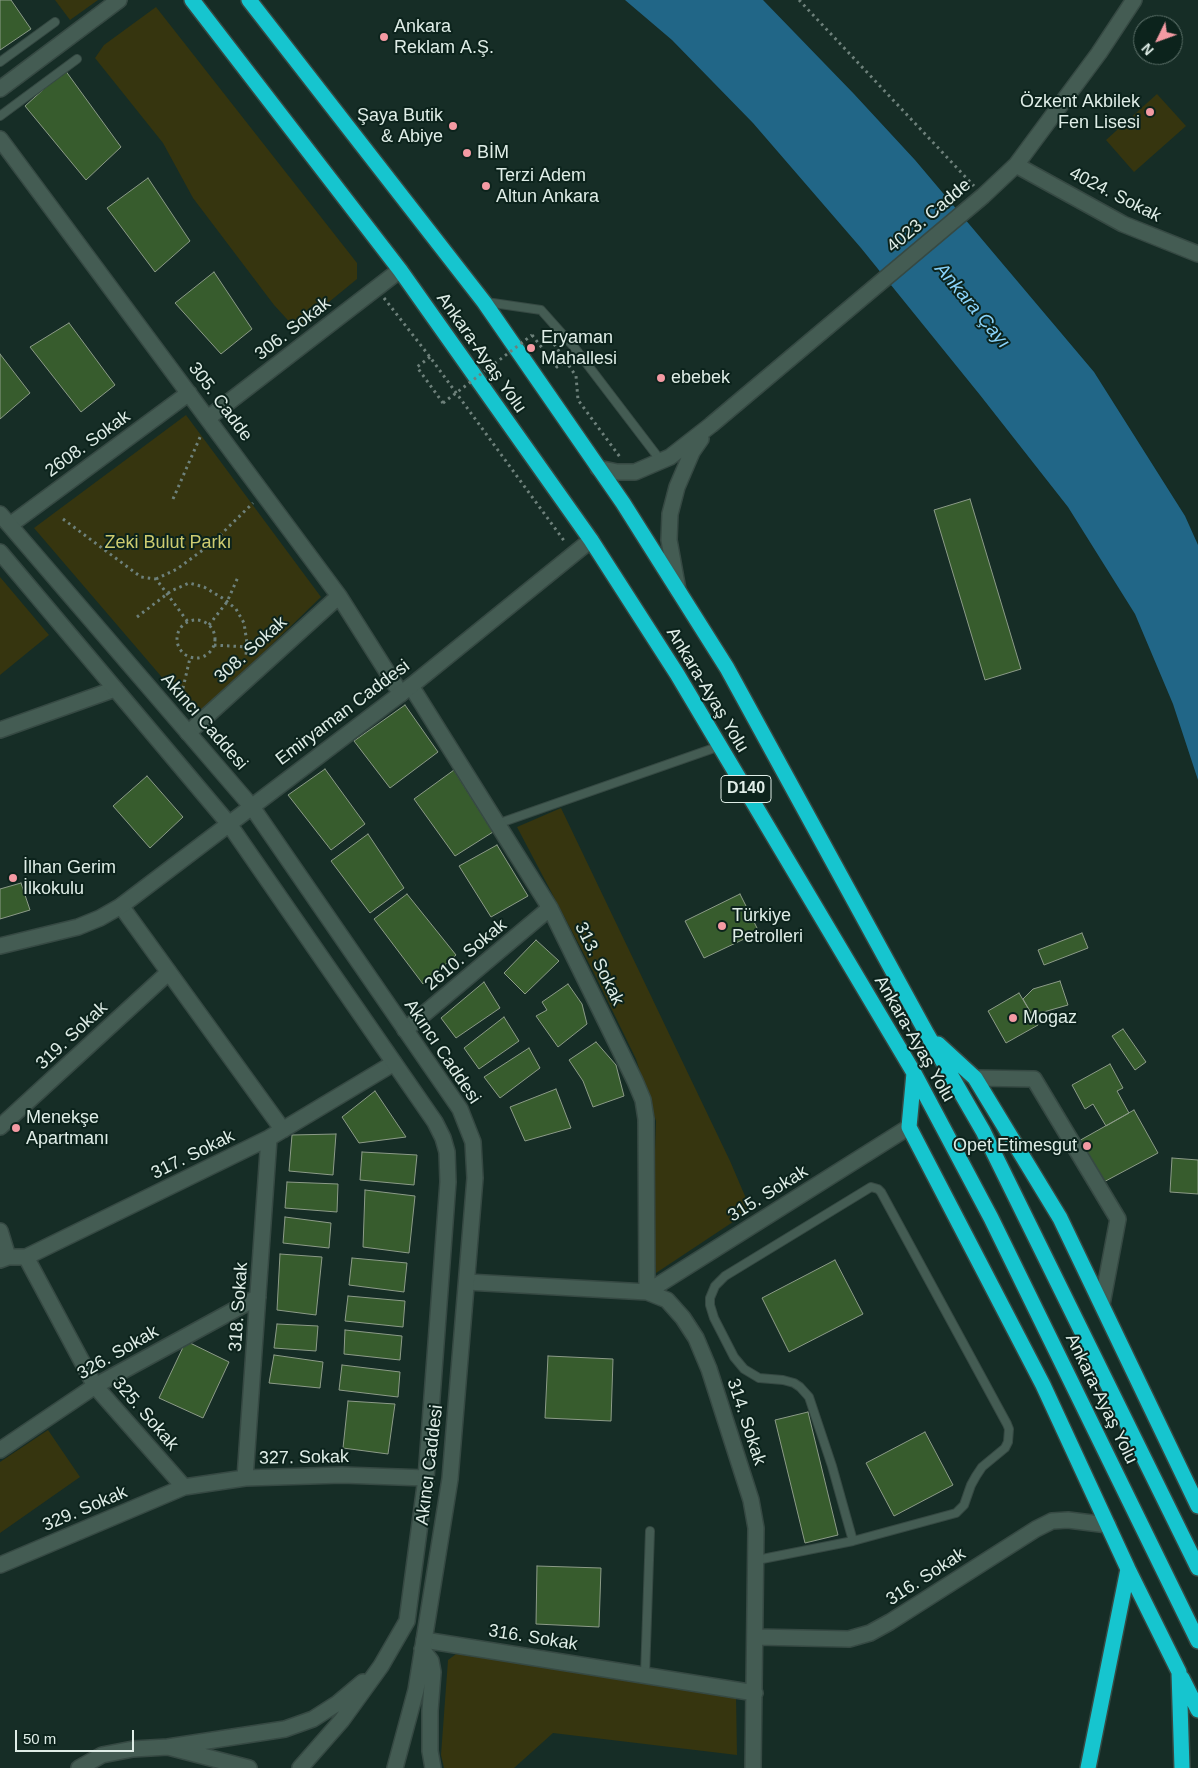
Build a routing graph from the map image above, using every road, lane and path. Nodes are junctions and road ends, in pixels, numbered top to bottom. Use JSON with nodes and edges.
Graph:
{"nodes":[{"id":1,"x":119,"y":0,"type":"edge"},
{"id":2,"x":192,"y":0,"type":"edge"},
{"id":3,"x":249,"y":0,"type":"edge"},
{"id":4,"x":799,"y":0,"type":"edge"},
{"id":5,"x":1134,"y":0,"type":"edge"},
{"id":6,"x":55,"y":22,"type":"dead end"},
{"id":7,"x":77,"y":59,"type":"dead end"},
{"id":8,"x":0,"y":62,"type":"edge"},
{"id":9,"x":0,"y":89,"type":"edge"},
{"id":10,"x":0,"y":116,"type":"edge"},
{"id":11,"x":0,"y":139,"type":"edge"},
{"id":12,"x":1016,"y":165,"type":"junction"},
{"id":13,"x":982,"y":196,"type":"junction"},
{"id":14,"x":1198,"y":254,"type":"edge"},
{"id":15,"x":400,"y":270,"type":"junction"},
{"id":16,"x":376,"y":288,"type":"junction"},
{"id":17,"x":484,"y":302,"type":"junction"},
{"id":18,"x":548,"y":337,"type":"dead end"},
{"id":19,"x":430,"y":358,"type":"junction"},
{"id":20,"x":567,"y":360,"type":"junction"},
{"id":21,"x":189,"y":393,"type":"junction"},
{"id":22,"x":208,"y":418,"type":"junction"},
{"id":23,"x":710,"y":425,"type":"junction"},
{"id":24,"x":661,"y":461,"type":"junction"},
{"id":25,"x":598,"y":468,"type":"junction"},
{"id":26,"x":632,"y":472,"type":"junction"},
{"id":27,"x":263,"y":493,"type":"junction"},
{"id":28,"x":172,"y":499,"type":"dead end"},
{"id":29,"x":63,"y":519,"type":"dead end"},
{"id":30,"x":3,"y":524,"type":"edge"},
{"id":31,"x":591,"y":540,"type":"junction"},
{"id":32,"x":0,"y":552,"type":"edge"},
{"id":33,"x":574,"y":554,"type":"junction"},
{"id":34,"x":238,"y":577,"type":"dead end"},
{"id":35,"x":156,"y":579,"type":"junction"},
{"id":36,"x":678,"y":590,"type":"junction"},
{"id":37,"x":167,"y":594,"type":"junction"},
{"id":38,"x":339,"y":596,"type":"junction"},
{"id":39,"x":227,"y":602,"type":"junction"},
{"id":40,"x":137,"y":617,"type":"dead end"},
{"id":41,"x":188,"y":622,"type":"junction"},
{"id":42,"x":209,"y":625,"type":"junction"},
{"id":43,"x":214,"y":645,"type":"junction"},
{"id":44,"x":247,"y":647,"type":"junction"},
{"id":45,"x":246,"y":655,"type":"dead end"},
{"id":46,"x":190,"y":658,"type":"junction"},
{"id":47,"x":115,"y":689,"type":"junction"},
{"id":48,"x":406,"y":690,"type":"junction"},
{"id":49,"x":176,"y":718,"type":"junction"},
{"id":50,"x":0,"y":730,"type":"edge"},
{"id":51,"x":188,"y":733,"type":"junction"},
{"id":52,"x":720,"y":746,"type":"junction"},
{"id":53,"x":252,"y":807,"type":"junction"},
{"id":54,"x":229,"y":824,"type":"junction"},
{"id":55,"x":497,"y":824,"type":"junction"},
{"id":56,"x":121,"y":906,"type":"junction"},
{"id":57,"x":550,"y":908,"type":"junction"},
{"id":58,"x":0,"y":946,"type":"edge"},
{"id":59,"x":169,"y":972,"type":"junction"},
{"id":60,"x":405,"y":1030,"type":"junction"},
{"id":61,"x":927,"y":1034,"type":"junction"},
{"id":62,"x":394,"y":1063,"type":"junction"},
{"id":63,"x":914,"y":1073,"type":"junction"},
{"id":64,"x":975,"y":1078,"type":"junction"},
{"id":65,"x":0,"y":1127,"type":"edge"},
{"id":66,"x":909,"y":1127,"type":"junction"},
{"id":67,"x":283,"y":1130,"type":"junction"},
{"id":68,"x":269,"y":1138,"type":"junction"},
{"id":69,"x":0,"y":1231,"type":"edge"},
{"id":70,"x":26,"y":1258,"type":"junction"},
{"id":71,"x":4,"y":1259,"type":"edge"},
{"id":72,"x":467,"y":1282,"type":"junction"},
{"id":73,"x":647,"y":1292,"type":"junction"},
{"id":74,"x":258,"y":1297,"type":"junction"},
{"id":75,"x":1102,"y":1304,"type":"junction"},
{"id":76,"x":95,"y":1386,"type":"junction"},
{"id":77,"x":0,"y":1450,"type":"edge"},
{"id":78,"x":245,"y":1478,"type":"junction"},
{"id":79,"x":426,"y":1478,"type":"junction"},
{"id":80,"x":450,"y":1479,"type":"junction"},
{"id":81,"x":184,"y":1487,"type":"junction"},
{"id":82,"x":1198,"y":1506,"type":"edge"},
{"id":83,"x":1108,"y":1525,"type":"junction"},
{"id":84,"x":650,"y":1532,"type":"dead end"},
{"id":85,"x":853,"y":1541,"type":"junction"},
{"id":86,"x":757,"y":1560,"type":"junction"},
{"id":87,"x":0,"y":1565,"type":"edge"},
{"id":88,"x":1198,"y":1568,"type":"edge"},
{"id":89,"x":1128,"y":1569,"type":"junction"},
{"id":90,"x":756,"y":1637,"type":"junction"},
{"id":91,"x":1198,"y":1641,"type":"edge"},
{"id":92,"x":423,"y":1644,"type":"junction"},
{"id":93,"x":381,"y":1666,"type":"junction"},
{"id":94,"x":1179,"y":1672,"type":"junction"},
{"id":95,"x":645,"y":1675,"type":"junction"},
{"id":96,"x":755,"y":1693,"type":"junction"},
{"id":97,"x":1198,"y":1710,"type":"edge"},
{"id":98,"x":168,"y":1747,"type":"junction"},
{"id":99,"x":79,"y":1768,"type":"edge"},
{"id":100,"x":249,"y":1768,"type":"edge"},
{"id":101,"x":300,"y":1768,"type":"edge"},
{"id":102,"x":395,"y":1768,"type":"edge"},
{"id":103,"x":433,"y":1768,"type":"edge"},
{"id":104,"x":753,"y":1768,"type":"edge"},
{"id":105,"x":1088,"y":1768,"type":"edge"},
{"id":106,"x":1182,"y":1768,"type":"edge"}],
"edges":[{"from":1,"to":9,"type":"street"},
{"from":2,"to":15,"type":"highway","name":"Ankara-Ayaş Yolu","number":"D140"},
{"from":3,"to":17,"type":"highway","name":"Ankara-Ayaş Yolu","number":"D140"},
{"from":4,"to":13,"type":"path"},
{"from":5,"to":12,"type":"street","name":"4023. Cadde"},
{"from":6,"to":8,"type":"lane"},
{"from":7,"to":10,"type":"lane"},
{"from":11,"to":21,"type":"street","name":"305. Cadde"},
{"from":12,"to":13,"type":"street","name":"4023. Cadde"},
{"from":12,"to":14,"type":"street","name":"4024. Sokak"},
{"from":13,"to":23,"type":"street","name":"4023. Cadde"},
{"from":15,"to":16,"type":"street","name":"306. Sokak"},
{"from":15,"to":31,"type":"highway","name":"Ankara-Ayaş Yolu","number":"D140"},
{"from":16,"to":19,"type":"path"},
{"from":16,"to":22,"type":"street","name":"306. Sokak"},
{"from":17,"to":24,"type":"lane"},
{"from":17,"to":25,"type":"highway","name":"Ankara-Ayaş Yolu","number":"D140"},
{"from":18,"to":20,"type":"path"},
{"from":19,"to":20,"type":"path","bridge":true},
{"from":19,"to":33,"type":"path"},
{"from":20,"to":26,"type":"path"},
{"from":21,"to":22,"type":"street","name":"305. Cadde"},
{"from":21,"to":30,"type":"street","name":"2608. Sokak"},
{"from":22,"to":27,"type":"street","name":"305. Cadde"},
{"from":22,"to":28,"type":"path"},
{"from":23,"to":24,"type":"street","name":"4023. Cadde"},
{"from":23,"to":36,"type":"street","name":"4023. Cadde"},
{"from":24,"to":26,"type":"street","name":"4023. Cadde"},
{"from":25,"to":26,"type":"street","name":"4023. Cadde"},
{"from":25,"to":36,"type":"highway","name":"Ankara-Ayaş Yolu","number":"D140"},
{"from":27,"to":35,"type":"path"},
{"from":27,"to":38,"type":"street","name":"305. Cadde"},
{"from":29,"to":35,"type":"path"},
{"from":30,"to":49,"type":"street","name":"Akıncı Caddesi"},
{"from":31,"to":33,"type":"street","name":"Emiryaman Caddesi"},
{"from":31,"to":52,"type":"highway","name":"Ankara-Ayaş Yolu","number":"D140"},
{"from":32,"to":47,"type":"street","name":"Akıncı Caddesi"},
{"from":33,"to":48,"type":"street","name":"Emiryaman Caddesi"},
{"from":34,"to":39,"type":"path"},
{"from":35,"to":37,"type":"path"},
{"from":36,"to":61,"type":"highway","name":"Ankara-Ayaş Yolu","number":"D140"},
{"from":37,"to":39,"type":"path"},
{"from":37,"to":40,"type":"path"},
{"from":37,"to":41,"type":"path"},
{"from":38,"to":48,"type":"street","name":"305. Cadde"},
{"from":38,"to":51,"type":"street","name":"308. Sokak"},
{"from":39,"to":42,"type":"path"},
{"from":39,"to":44,"type":"path"},
{"from":41,"to":42,"type":"path"},
{"from":41,"to":46,"type":"path"},
{"from":42,"to":43,"type":"path"},
{"from":43,"to":44,"type":"path"},
{"from":43,"to":46,"type":"path"},
{"from":44,"to":45,"type":"path"},
{"from":46,"to":49,"type":"path"},
{"from":47,"to":50,"type":"street"},
{"from":47,"to":54,"type":"street","name":"Akıncı Caddesi"},
{"from":48,"to":53,"type":"street","name":"Emiryaman Caddesi"},
{"from":48,"to":55,"type":"street","name":"313. Sokak"},
{"from":49,"to":51,"type":"street","name":"Akıncı Caddesi"},
{"from":51,"to":53,"type":"street","name":"Akıncı Caddesi"},
{"from":52,"to":55,"type":"lane"},
{"from":52,"to":63,"type":"highway","name":"Ankara-Ayaş Yolu","number":"D140"},
{"from":53,"to":54,"type":"street","name":"Emiryaman Caddesi"},
{"from":53,"to":60,"type":"street","name":"Akıncı Caddesi"},
{"from":54,"to":56,"type":"street","name":"Emiryaman Caddesi"},
{"from":54,"to":62,"type":"street","name":"Akıncı Caddesi"},
{"from":55,"to":57,"type":"street","name":"313. Sokak"},
{"from":56,"to":58,"type":"street","name":"Emiryaman Caddesi"},
{"from":56,"to":59,"type":"street"},
{"from":57,"to":60,"type":"street","name":"2610. Sokak"},
{"from":57,"to":73,"type":"street","name":"313. Sokak"},
{"from":59,"to":65,"type":"street","name":"319. Sokak"},
{"from":59,"to":67,"type":"street"},
{"from":60,"to":72,"type":"street","name":"Akıncı Caddesi"},
{"from":61,"to":64,"type":"highway"},
{"from":61,"to":88,"type":"highway","name":"Ankara-Ayaş Yolu","number":"D140"},
{"from":62,"to":67,"type":"street","name":"317. Sokak"},
{"from":62,"to":79,"type":"street","name":"Akıncı Caddesi"},
{"from":63,"to":66,"type":"highway"},
{"from":63,"to":91,"type":"highway","name":"Ankara-Ayaş Yolu","number":"D140"},
{"from":64,"to":75,"type":"highway"},
{"from":64,"to":75,"type":"street"},
{"from":66,"to":73,"type":"street","name":"315. Sokak"},
{"from":66,"to":83,"type":"highway"},
{"from":67,"to":68,"type":"street","name":"317. Sokak"},
{"from":68,"to":70,"type":"street","name":"317. Sokak"},
{"from":68,"to":74,"type":"street","name":"318. Sokak"},
{"from":69,"to":71,"type":"street"},
{"from":70,"to":71,"type":"street","name":"317. Sokak"},
{"from":70,"to":76,"type":"street","name":"325. Sokak"},
{"from":72,"to":73,"type":"street","name":"314. Sokak"},
{"from":72,"to":80,"type":"street","name":"Akıncı Caddesi"},
{"from":73,"to":86,"type":"street","name":"314. Sokak"},
{"from":74,"to":76,"type":"street","name":"326. Sokak"},
{"from":74,"to":78,"type":"street","name":"318. Sokak"},
{"from":75,"to":82,"type":"highway"},
{"from":76,"to":77,"type":"street","name":"326. Sokak"},
{"from":76,"to":81,"type":"street","name":"325. Sokak"},
{"from":78,"to":79,"type":"street","name":"327. Sokak"},
{"from":78,"to":81,"type":"street","name":"327. Sokak"},
{"from":79,"to":80,"type":"street","name":"327. Sokak"},
{"from":79,"to":93,"type":"street","name":"Akıncı Caddesi"},
{"from":80,"to":92,"type":"street","name":"Akıncı Caddesi"},
{"from":81,"to":87,"type":"street","name":"329. Sokak"},
{"from":83,"to":89,"type":"highway"},
{"from":83,"to":90,"type":"street","name":"316. Sokak"},
{"from":84,"to":95,"type":"lane"},
{"from":85,"to":85,"type":"lane"},
{"from":85,"to":86,"type":"lane"},
{"from":86,"to":90,"type":"street","name":"314. Sokak"},
{"from":89,"to":94,"type":"highway"},
{"from":89,"to":105,"type":"highway"},
{"from":90,"to":96,"type":"street","name":"314. Sokak"},
{"from":92,"to":95,"type":"street","name":"316. Sokak"},
{"from":92,"to":102,"type":"street","name":"Akıncı Caddesi"},
{"from":92,"to":103,"type":"street"},
{"from":93,"to":98,"type":"street"},
{"from":93,"to":101,"type":"street","name":"Akıncı Caddesi"},
{"from":94,"to":97,"type":"highway"},
{"from":94,"to":106,"type":"highway"},
{"from":95,"to":96,"type":"street","name":"316. Sokak"},
{"from":96,"to":104,"type":"street","name":"314. Sokak"},
{"from":98,"to":99,"type":"street"},
{"from":98,"to":100,"type":"street"}]}
